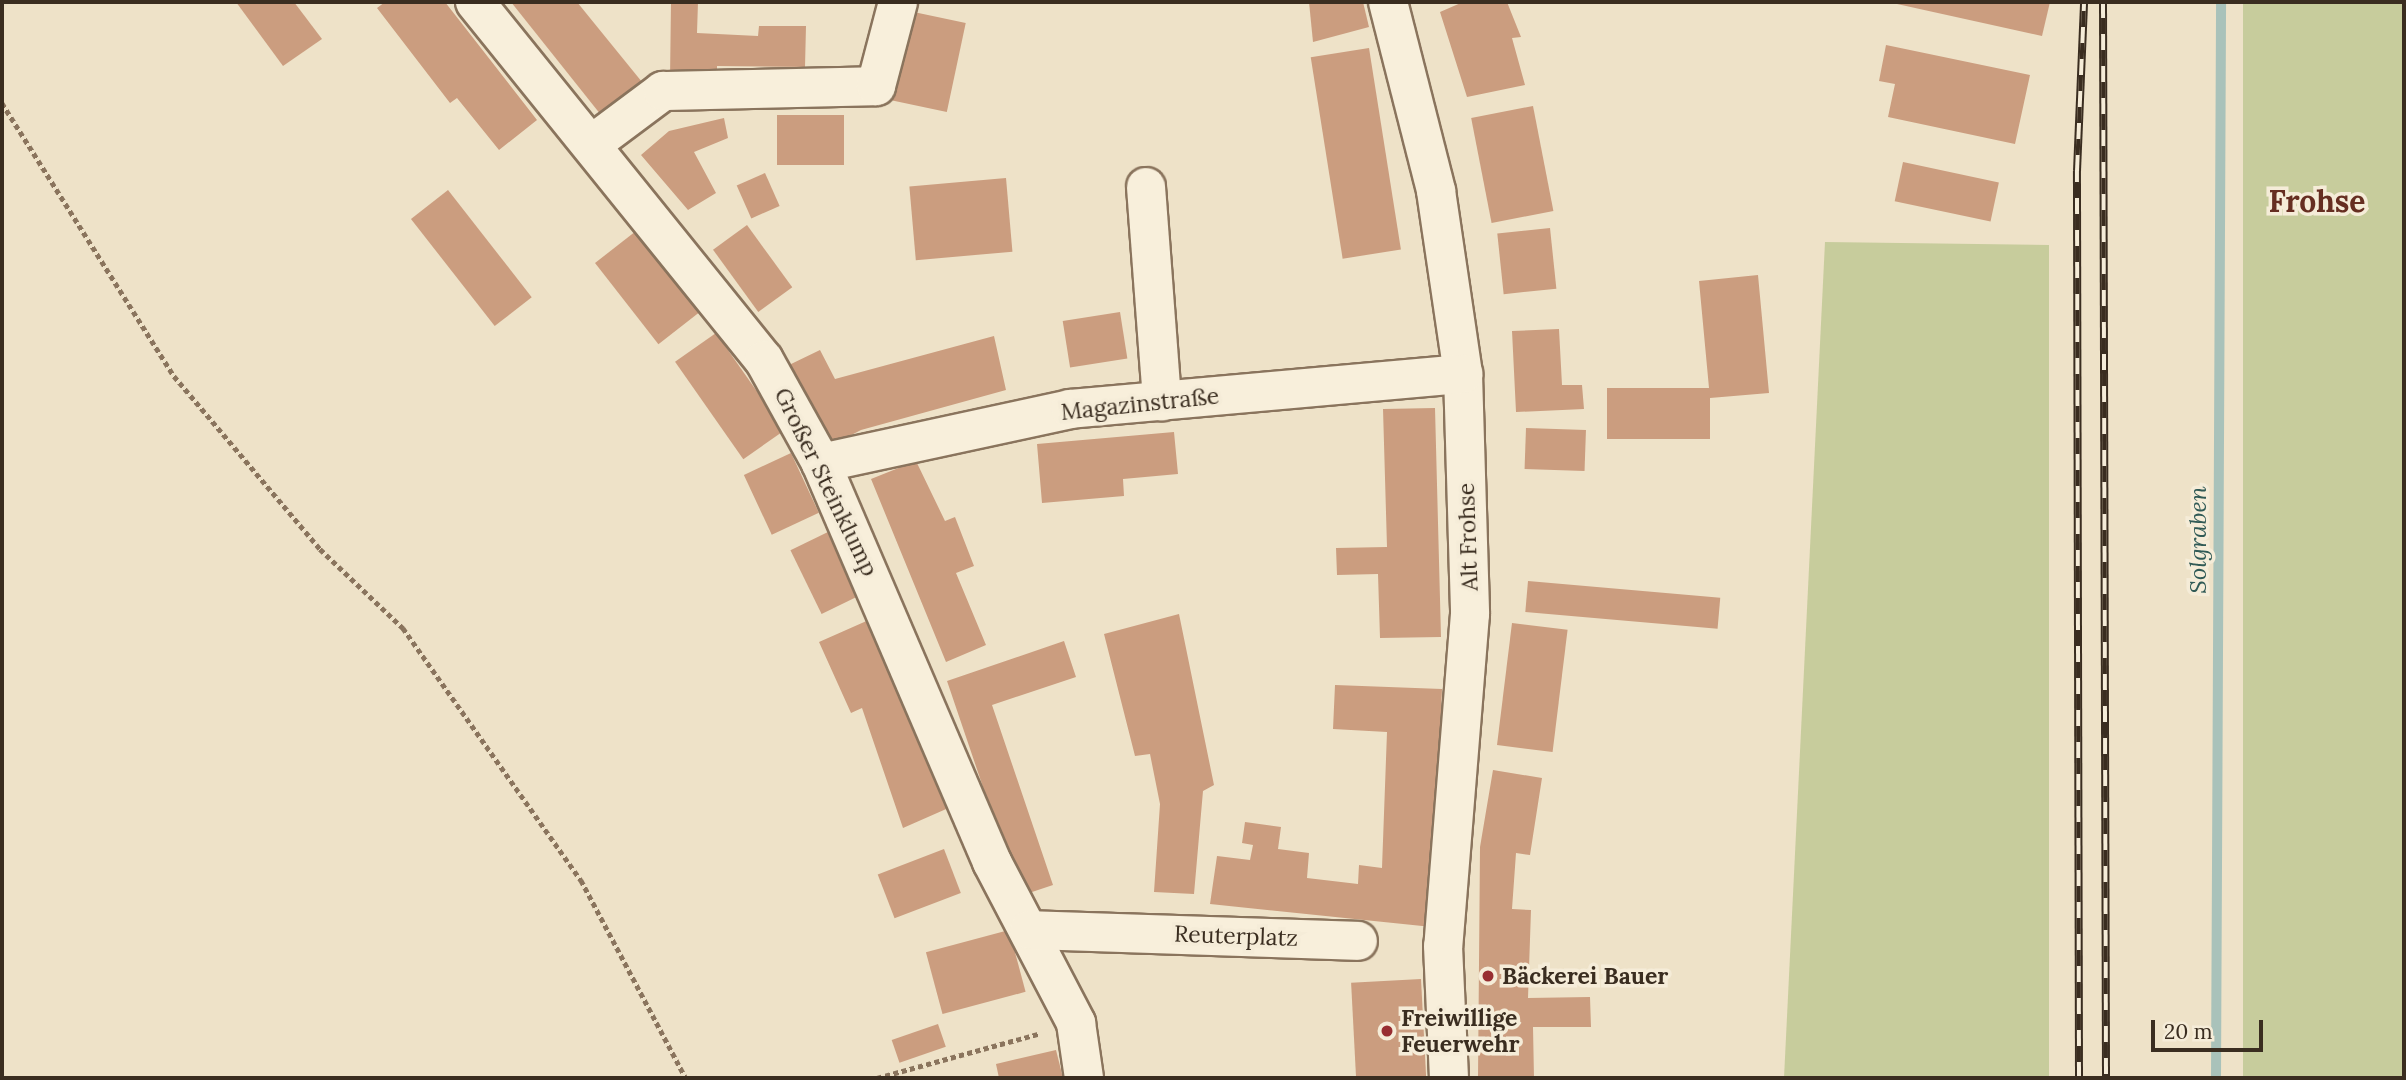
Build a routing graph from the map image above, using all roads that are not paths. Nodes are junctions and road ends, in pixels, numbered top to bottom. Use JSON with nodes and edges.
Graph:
{"nodes":[{"id":1,"x":475,"y":2,"type":"edge"},
{"id":2,"x":898,"y":2,"type":"edge"},
{"id":3,"x":1388,"y":2,"type":"edge"},
{"id":4,"x":592,"y":144,"type":"junction"},
{"id":5,"x":1146,"y":187,"type":"dead end"},
{"id":6,"x":1463,"y":374,"type":"junction"},
{"id":7,"x":1162,"y":401,"type":"junction"},
{"id":8,"x":821,"y":463,"type":"junction"},
{"id":9,"x":1029,"y":930,"type":"junction"},
{"id":10,"x":1358,"y":941,"type":"dead end"},
{"id":11,"x":1084,"y":1078,"type":"edge"},
{"id":12,"x":1450,"y":1078,"type":"edge"}],
"edges":[{"from":1,"to":4,"type":"street","name":"Großer Steinklump"},
{"from":2,"to":4,"type":"street"},
{"from":3,"to":6,"type":"street","name":"Alt Frohse"},
{"from":4,"to":8,"type":"street","name":"Großer Steinklump"},
{"from":5,"to":7,"type":"street"},
{"from":6,"to":7,"type":"street","name":"Magazinstraße"},
{"from":6,"to":12,"type":"street","name":"Alt Frohse"},
{"from":7,"to":8,"type":"street","name":"Magazinstraße"},
{"from":8,"to":9,"type":"street","name":"Großer Steinklump"},
{"from":9,"to":10,"type":"street","name":"Reuterplatz"},
{"from":9,"to":11,"type":"street","name":"Großer Steinklump"}]}
